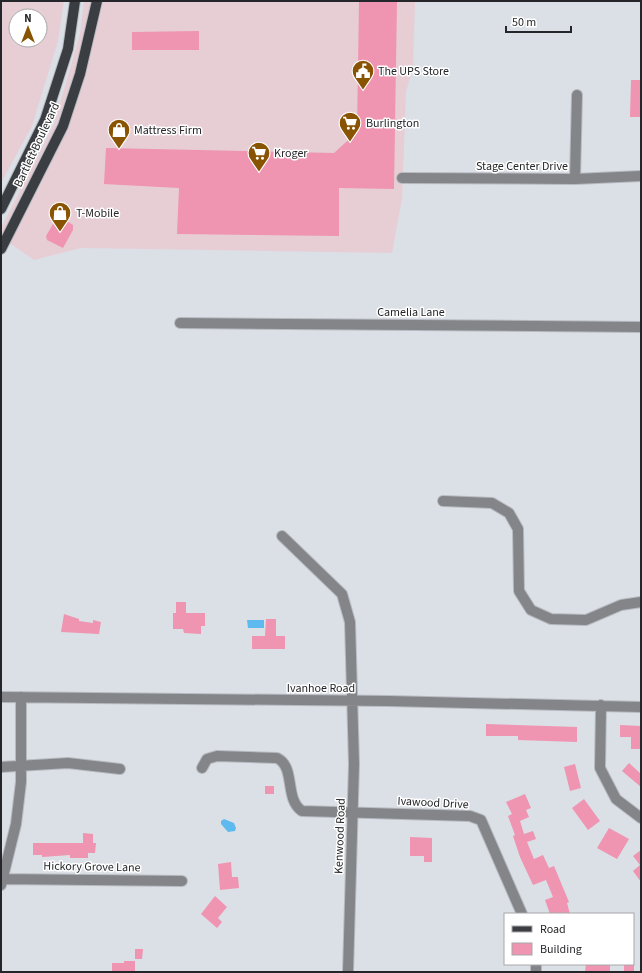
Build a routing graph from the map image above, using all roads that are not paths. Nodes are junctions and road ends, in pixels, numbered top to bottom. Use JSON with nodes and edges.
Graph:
{"nodes":[{"id":1,"x":75,"y":1,"type":"edge"},
{"id":2,"x":97,"y":1,"type":"edge"},
{"id":3,"x":577,"y":95,"type":"dead end"},
{"id":4,"x":641,"y":176,"type":"edge"},
{"id":5,"x":402,"y":178,"type":"dead end"},
{"id":6,"x":575,"y":179,"type":"junction"},
{"id":7,"x":1,"y":209,"type":"edge"},
{"id":8,"x":1,"y":249,"type":"edge"},
{"id":9,"x":180,"y":323,"type":"dead end"},
{"id":10,"x":641,"y":327,"type":"edge"},
{"id":11,"x":443,"y":502,"type":"dead end"},
{"id":12,"x":282,"y":536,"type":"dead end"},
{"id":13,"x":641,"y":602,"type":"edge"},
{"id":14,"x":1,"y":697,"type":"edge"},
{"id":15,"x":20,"y":697,"type":"junction"},
{"id":16,"x":353,"y":701,"type":"junction"},
{"id":17,"x":601,"y":706,"type":"junction"},
{"id":18,"x":641,"y":707,"type":"edge"},
{"id":19,"x":21,"y":766,"type":"junction"},
{"id":20,"x":1,"y":767,"type":"edge"},
{"id":21,"x":120,"y":768,"type":"dead end"},
{"id":22,"x":202,"y":768,"type":"dead end"},
{"id":23,"x":354,"y":813,"type":"junction"},
{"id":24,"x":641,"y":818,"type":"edge"},
{"id":25,"x":1,"y":881,"type":"edge"},
{"id":26,"x":182,"y":881,"type":"dead end"},
{"id":27,"x":522,"y":913,"type":"edge"},
{"id":28,"x":348,"y":972,"type":"edge"}],
"edges":[{"from":1,"to":7,"type":"main road","name":"Bartlett Boulevard"},
{"from":2,"to":8,"type":"main road","name":"Bartlett Boulevard"},
{"from":3,"to":6,"type":"street"},
{"from":4,"to":6,"type":"street","name":"Stage Center Drive"},
{"from":5,"to":6,"type":"street","name":"Stage Center Drive"},
{"from":9,"to":10,"type":"street","name":"Camelia Lane"},
{"from":11,"to":13,"type":"street"},
{"from":12,"to":16,"type":"street","name":"Kenwood Road"},
{"from":14,"to":15,"type":"street","name":"Ivanhoe Road"},
{"from":15,"to":16,"type":"street","name":"Ivanhoe Road"},
{"from":15,"to":19,"type":"street"},
{"from":16,"to":17,"type":"street","name":"Ivanhoe Road"},
{"from":16,"to":23,"type":"street","name":"Kenwood Road"},
{"from":17,"to":18,"type":"street","name":"Ivanhoe Road"},
{"from":17,"to":24,"type":"street"},
{"from":19,"to":20,"type":"street"},
{"from":19,"to":21,"type":"street"},
{"from":19,"to":25,"type":"street"},
{"from":22,"to":23,"type":"street","name":"Ivawood Drive"},
{"from":23,"to":27,"type":"street","name":"Ivawood Drive"},
{"from":23,"to":28,"type":"street","name":"Kenwood Road"},
{"from":25,"to":26,"type":"street","name":"Hickory Grove Lane"}]}
